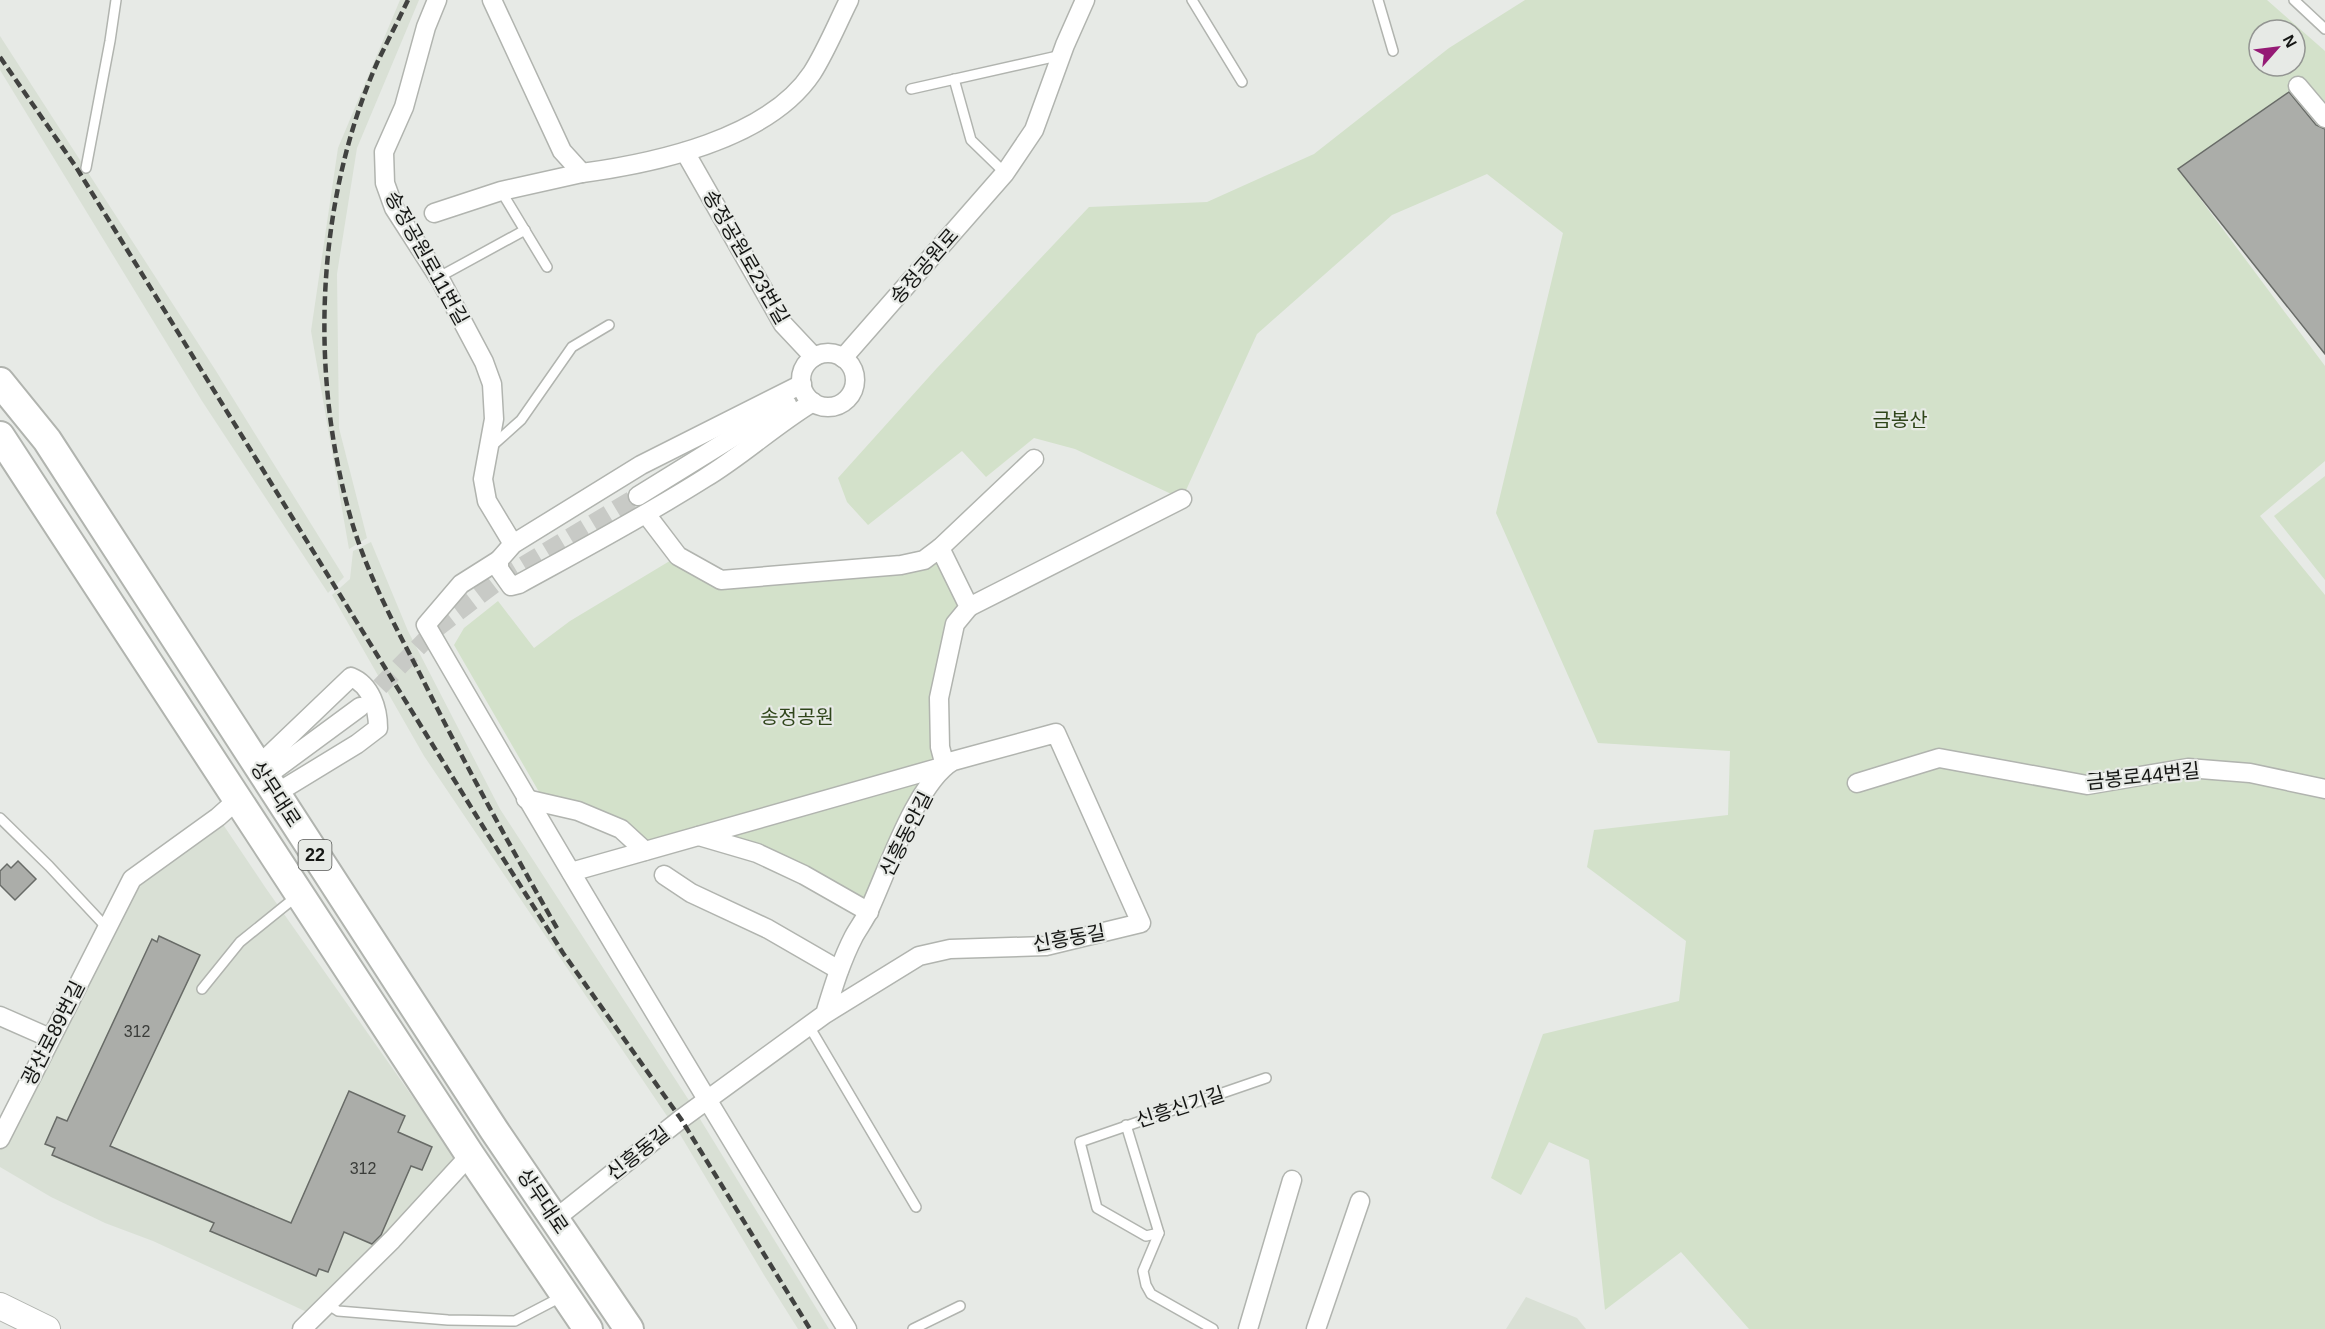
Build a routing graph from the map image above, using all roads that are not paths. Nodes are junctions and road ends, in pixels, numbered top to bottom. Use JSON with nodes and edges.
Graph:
{"nodes":[{"id":1,"x":116,"y":0,"type":"edge"},
{"id":2,"x":437,"y":0,"type":"edge"},
{"id":3,"x":492,"y":0,"type":"edge"},
{"id":4,"x":849,"y":0,"type":"edge"},
{"id":5,"x":1085,"y":0,"type":"edge"},
{"id":6,"x":1192,"y":0,"type":"edge"},
{"id":7,"x":1378,"y":0,"type":"edge"},
{"id":8,"x":2294,"y":0,"type":"edge"},
{"id":9,"x":2325,"y":29,"type":"edge"},
{"id":10,"x":1393,"y":51,"type":"dead end"},
{"id":11,"x":1062,"y":55,"type":"junction"},
{"id":12,"x":954,"y":79,"type":"junction"},
{"id":13,"x":1242,"y":82,"type":"dead end"},
{"id":14,"x":2298,"y":87,"type":"dead end"},
{"id":15,"x":911,"y":89,"type":"dead end"},
{"id":16,"x":2325,"y":118,"type":"edge"},
{"id":17,"x":685,"y":152,"type":"junction"},
{"id":18,"x":86,"y":168,"type":"dead end"},
{"id":19,"x":582,"y":173,"type":"junction"},
{"id":20,"x":1005,"y":173,"type":"junction"},
{"id":21,"x":501,"y":191,"type":"junction"},
{"id":22,"x":435,"y":213,"type":"dead end"},
{"id":23,"x":525,"y":230,"type":"junction"},
{"id":24,"x":547,"y":267,"type":"dead end"},
{"id":25,"x":439,"y":277,"type":"junction"},
{"id":26,"x":609,"y":325,"type":"dead end"},
{"id":27,"x":814,"y":357,"type":"junction"},
{"id":28,"x":843,"y":358,"type":"junction"},
{"id":29,"x":0,"y":382,"type":"edge"},
{"id":30,"x":807,"y":393,"type":"junction"},
{"id":31,"x":2,"y":443,"type":"edge"},
{"id":32,"x":490,"y":447,"type":"junction"},
{"id":33,"x":1034,"y":459,"type":"dead end"},
{"id":34,"x":638,"y":496,"type":"tunnel mouth"},
{"id":35,"x":1182,"y":499,"type":"dead end"},
{"id":36,"x":646,"y":514,"type":"junction"},
{"id":37,"x":513,"y":544,"type":"junction"},
{"id":38,"x":940,"y":548,"type":"junction"},
{"id":39,"x":499,"y":560,"type":"junction"},
{"id":40,"x":969,"y":607,"type":"junction"},
{"id":41,"x":360,"y":707,"type":"tunnel mouth"},
{"id":42,"x":945,"y":766,"type":"junction"},
{"id":43,"x":266,"y":779,"type":"junction"},
{"id":44,"x":1857,"y":783,"type":"dead end"},
{"id":45,"x":2325,"y":789,"type":"edge"},
{"id":46,"x":526,"y":799,"type":"junction"},
{"id":47,"x":237,"y":800,"type":"junction"},
{"id":48,"x":0,"y":818,"type":"edge"},
{"id":49,"x":699,"y":836,"type":"junction"},
{"id":50,"x":645,"y":851,"type":"junction"},
{"id":51,"x":571,"y":872,"type":"junction"},
{"id":52,"x":664,"y":875,"type":"dead end"},
{"id":53,"x":298,"y":895,"type":"junction"},
{"id":54,"x":869,"y":912,"type":"junction"},
{"id":55,"x":107,"y":928,"type":"junction"},
{"id":56,"x":839,"y":970,"type":"junction"},
{"id":57,"x":202,"y":989,"type":"dead end"},
{"id":58,"x":825,"y":1014,"type":"junction"},
{"id":59,"x":0,"y":1016,"type":"edge"},
{"id":60,"x":809,"y":1026,"type":"junction"},
{"id":61,"x":50,"y":1038,"type":"junction"},
{"id":62,"x":1266,"y":1078,"type":"dead end"},
{"id":63,"x":706,"y":1101,"type":"junction"},
{"id":64,"x":1126,"y":1125,"type":"junction"},
{"id":65,"x":0,"y":1139,"type":"edge"},
{"id":66,"x":470,"y":1155,"type":"junction"},
{"id":67,"x":1292,"y":1180,"type":"dead end"},
{"id":68,"x":1360,"y":1201,"type":"dead end"},
{"id":69,"x":916,"y":1207,"type":"dead end"},
{"id":70,"x":555,"y":1219,"type":"junction"},
{"id":71,"x":1159,"y":1233,"type":"junction"},
{"id":72,"x":565,"y":1295,"type":"junction"},
{"id":73,"x":327,"y":1304,"type":"junction"},
{"id":74,"x":0,"y":1306,"type":"edge"},
{"id":75,"x":960,"y":1306,"type":"dead end"},
{"id":76,"x":47,"y":1329,"type":"edge"},
{"id":77,"x":302,"y":1329,"type":"edge"},
{"id":78,"x":588,"y":1329,"type":"edge"},
{"id":79,"x":629,"y":1329,"type":"edge"},
{"id":80,"x":848,"y":1329,"type":"edge"},
{"id":81,"x":913,"y":1329,"type":"edge"},
{"id":82,"x":1213,"y":1329,"type":"edge"},
{"id":83,"x":1248,"y":1329,"type":"edge"},
{"id":84,"x":1316,"y":1329,"type":"edge"}],
"edges":[{"from":1,"to":18,"type":"lane"},
{"from":2,"to":25,"type":"street","name":"송정공원로11번길"},
{"from":3,"to":19,"type":"street"},
{"from":4,"to":17,"type":"street"},
{"from":5,"to":11,"type":"street","name":"송정공원로"},
{"from":6,"to":13,"type":"lane"},
{"from":7,"to":10,"type":"lane"},
{"from":8,"to":9,"type":"lane"},
{"from":11,"to":12,"type":"lane"},
{"from":11,"to":20,"type":"street","name":"송정공원로"},
{"from":12,"to":15,"type":"lane"},
{"from":12,"to":20,"type":"lane"},
{"from":14,"to":16,"type":"street"},
{"from":17,"to":19,"type":"street"},
{"from":17,"to":27,"type":"street","name":"송정공원로23번길"},
{"from":19,"to":21,"type":"street"},
{"from":20,"to":28,"type":"street","name":"송정공원로"},
{"from":21,"to":22,"type":"street"},
{"from":21,"to":23,"type":"lane"},
{"from":23,"to":24,"type":"lane"},
{"from":23,"to":25,"type":"lane"},
{"from":25,"to":32,"type":"street","name":"송정공원로11번길"},
{"from":26,"to":32,"type":"lane"},
{"from":27,"to":28,"type":"street"},
{"from":27,"to":30,"type":"street"},
{"from":28,"to":30,"type":"street"},
{"from":29,"to":43,"type":"main road","name":"상무대로","number":"22"},
{"from":30,"to":34,"type":"street"},
{"from":30,"to":36,"type":"street"},
{"from":30,"to":37,"type":"street"},
{"from":31,"to":47,"type":"main road","name":"상무대로","number":"22"},
{"from":32,"to":37,"type":"street","name":"송정공원로11번길"},
{"from":33,"to":38,"type":"street"},
{"from":35,"to":40,"type":"street"},
{"from":36,"to":38,"type":"street"},
{"from":36,"to":39,"type":"street"},
{"from":37,"to":39,"type":"street"},
{"from":38,"to":40,"type":"street"},
{"from":39,"to":46,"type":"street"},
{"from":40,"to":42,"type":"street"},
{"from":41,"to":43,"type":"street"},
{"from":42,"to":49,"type":"street"},
{"from":42,"to":54,"type":"street","name":"신흥동안길"},
{"from":42,"to":58,"type":"street","name":"신흥동길"},
{"from":43,"to":43,"type":"street"},
{"from":43,"to":70,"type":"main road","name":"상무대로","number":"22"},
{"from":44,"to":45,"type":"street","name":"금봉로44번길"},
{"from":46,"to":50,"type":"street"},
{"from":46,"to":51,"type":"street"},
{"from":47,"to":53,"type":"main road","name":"상무대로","number":"22"},
{"from":47,"to":55,"type":"street","name":"광산로89번길"},
{"from":48,"to":55,"type":"lane"},
{"from":49,"to":50,"type":"street"},
{"from":49,"to":54,"type":"street"},
{"from":50,"to":51,"type":"street"},
{"from":51,"to":63,"type":"street"},
{"from":52,"to":56,"type":"street"},
{"from":53,"to":57,"type":"lane"},
{"from":53,"to":66,"type":"main road","name":"상무대로","number":"22"},
{"from":54,"to":56,"type":"street","name":"신흥동안길"},
{"from":55,"to":61,"type":"street","name":"광산로89번길"},
{"from":56,"to":58,"type":"street","name":"신흥동안길"},
{"from":58,"to":60,"type":"street","name":"신흥동길"},
{"from":59,"to":61,"type":"street"},
{"from":60,"to":63,"type":"street","name":"신흥동길"},
{"from":60,"to":69,"type":"lane"},
{"from":61,"to":65,"type":"street","name":"광산로89번길"},
{"from":62,"to":64,"type":"lane","name":"신흥신기길"},
{"from":63,"to":70,"type":"street","name":"신흥동길"},
{"from":63,"to":80,"type":"street"},
{"from":64,"to":71,"type":"lane","name":"신흥신기길"},
{"from":64,"to":71,"type":"lane"},
{"from":66,"to":72,"type":"main road","name":"상무대로","number":"22"},
{"from":66,"to":73,"type":"street"},
{"from":67,"to":83,"type":"street"},
{"from":68,"to":84,"type":"street"},
{"from":70,"to":79,"type":"main road","name":"상무대로","number":"22"},
{"from":71,"to":82,"type":"lane"},
{"from":72,"to":73,"type":"lane"},
{"from":72,"to":78,"type":"main road","name":"상무대로","number":"22"},
{"from":73,"to":77,"type":"street"},
{"from":74,"to":76,"type":"main road"},
{"from":75,"to":81,"type":"lane"}]}
